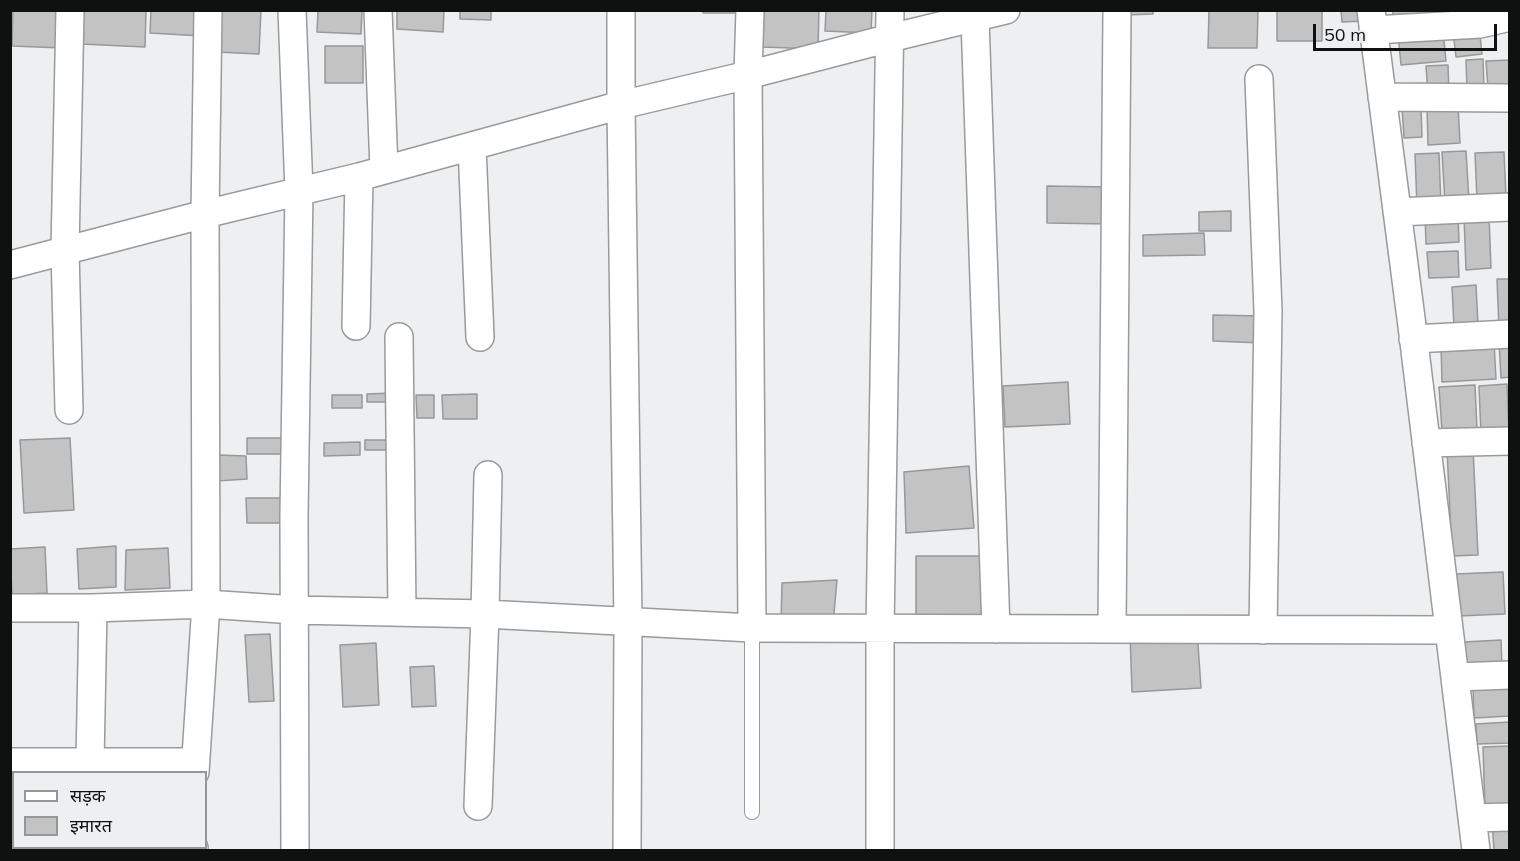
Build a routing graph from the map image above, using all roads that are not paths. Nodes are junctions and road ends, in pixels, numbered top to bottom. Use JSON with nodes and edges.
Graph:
{"nodes":[{"id":1,"x":70,"y":10,"type":"edge"},
{"id":2,"x":207,"y":10,"type":"edge"},
{"id":3,"x":292,"y":10,"type":"edge"},
{"id":4,"x":378,"y":10,"type":"edge"},
{"id":5,"x":621,"y":10,"type":"edge"},
{"id":6,"x":750,"y":10,"type":"edge"},
{"id":7,"x":890,"y":10,"type":"edge"},
{"id":8,"x":1117,"y":10,"type":"edge"},
{"id":9,"x":989,"y":14,"type":"edge"},
{"id":10,"x":1509,"y":17,"type":"edge"},
{"id":11,"x":1372,"y":20,"type":"edge"},
{"id":12,"x":890,"y":38,"type":"junction"},
{"id":13,"x":748,"y":75,"type":"junction"},
{"id":14,"x":1259,"y":79,"type":"dead end"},
{"id":15,"x":1382,"y":97,"type":"junction"},
{"id":16,"x":1509,"y":98,"type":"edge"},
{"id":17,"x":621,"y":105,"type":"junction"},
{"id":18,"x":472,"y":146,"type":"junction"},
{"id":19,"x":371,"y":173,"type":"junction"},
{"id":20,"x":299,"y":191,"type":"junction"},
{"id":21,"x":1509,"y":207,"type":"edge"},
{"id":22,"x":1397,"y":212,"type":"junction"},
{"id":23,"x":205,"y":214,"type":"junction"},
{"id":24,"x":65,"y":250,"type":"junction"},
{"id":25,"x":10,"y":265,"type":"edge"},
{"id":26,"x":356,"y":326,"type":"dead end"},
{"id":27,"x":1509,"y":334,"type":"edge"},
{"id":28,"x":399,"y":337,"type":"dead end"},
{"id":29,"x":480,"y":338,"type":"dead end"},
{"id":30,"x":1413,"y":339,"type":"junction"},
{"id":31,"x":69,"y":410,"type":"dead end"},
{"id":32,"x":1509,"y":441,"type":"edge"},
{"id":33,"x":1426,"y":443,"type":"junction"},
{"id":34,"x":488,"y":475,"type":"dead end"},
{"id":35,"x":206,"y":604,"type":"junction"},
{"id":36,"x":10,"y":608,"type":"edge"},
{"id":37,"x":93,"y":608,"type":"junction"},
{"id":38,"x":295,"y":610,"type":"junction"},
{"id":39,"x":402,"y":612,"type":"junction"},
{"id":40,"x":485,"y":614,"type":"junction"},
{"id":41,"x":628,"y":622,"type":"junction"},
{"id":42,"x":752,"y":628,"type":"junction"},
{"id":43,"x":880,"y":629,"type":"junction"},
{"id":44,"x":996,"y":629,"type":"junction"},
{"id":45,"x":1112,"y":629,"type":"junction"},
{"id":46,"x":1263,"y":630,"type":"junction"},
{"id":47,"x":1449,"y":630,"type":"junction"},
{"id":48,"x":1509,"y":675,"type":"edge"},
{"id":49,"x":1455,"y":676,"type":"junction"},
{"id":50,"x":90,"y":762,"type":"junction"},
{"id":51,"x":21,"y":765,"type":"edge"},
{"id":52,"x":148,"y":767,"type":"edge"},
{"id":53,"x":195,"y":767,"type":"edge"},
{"id":54,"x":478,"y":806,"type":"dead end"},
{"id":55,"x":752,"y":812,"type":"dead end"},
{"id":56,"x":1509,"y":817,"type":"edge"},
{"id":57,"x":1472,"y":818,"type":"junction"},
{"id":58,"x":294,"y":850,"type":"edge"},
{"id":59,"x":627,"y":850,"type":"edge"},
{"id":60,"x":880,"y":850,"type":"edge"},
{"id":61,"x":1476,"y":850,"type":"edge"}],
"edges":[{"from":1,"to":24,"type":"street"},
{"from":2,"to":23,"type":"street"},
{"from":3,"to":20,"type":"street"},
{"from":4,"to":19,"type":"street"},
{"from":5,"to":17,"type":"street"},
{"from":6,"to":13,"type":"street"},
{"from":7,"to":12,"type":"street"},
{"from":8,"to":45,"type":"street"},
{"from":9,"to":12,"type":"street"},
{"from":9,"to":44,"type":"street"},
{"from":10,"to":11,"type":"street"},
{"from":11,"to":15,"type":"street"},
{"from":12,"to":13,"type":"street"},
{"from":12,"to":43,"type":"street"},
{"from":13,"to":17,"type":"street"},
{"from":13,"to":42,"type":"street"},
{"from":14,"to":46,"type":"street"},
{"from":15,"to":16,"type":"street"},
{"from":15,"to":22,"type":"street"},
{"from":17,"to":18,"type":"street"},
{"from":17,"to":41,"type":"street"},
{"from":18,"to":19,"type":"street"},
{"from":18,"to":29,"type":"street"},
{"from":19,"to":20,"type":"street"},
{"from":19,"to":26,"type":"street"},
{"from":20,"to":23,"type":"street"},
{"from":20,"to":38,"type":"street"},
{"from":21,"to":22,"type":"street"},
{"from":22,"to":30,"type":"street"},
{"from":23,"to":24,"type":"street"},
{"from":23,"to":35,"type":"street"},
{"from":24,"to":25,"type":"street"},
{"from":24,"to":31,"type":"street"},
{"from":27,"to":30,"type":"street"},
{"from":28,"to":39,"type":"street"},
{"from":30,"to":33,"type":"street"},
{"from":32,"to":33,"type":"street"},
{"from":33,"to":47,"type":"street"},
{"from":34,"to":40,"type":"street"},
{"from":35,"to":37,"type":"street"},
{"from":35,"to":38,"type":"street"},
{"from":35,"to":53,"type":"street"},
{"from":36,"to":37,"type":"street"},
{"from":37,"to":50,"type":"street"},
{"from":38,"to":39,"type":"street"},
{"from":38,"to":58,"type":"street"},
{"from":39,"to":40,"type":"street"},
{"from":40,"to":41,"type":"street"},
{"from":40,"to":54,"type":"street"},
{"from":41,"to":42,"type":"street"},
{"from":41,"to":59,"type":"street"},
{"from":42,"to":43,"type":"street"},
{"from":42,"to":55,"type":"lane"},
{"from":43,"to":44,"type":"street"},
{"from":43,"to":60,"type":"street"},
{"from":44,"to":45,"type":"street"},
{"from":45,"to":46,"type":"street"},
{"from":46,"to":47,"type":"street"},
{"from":47,"to":49,"type":"street"},
{"from":48,"to":49,"type":"street"},
{"from":49,"to":57,"type":"street"},
{"from":50,"to":51,"type":"street"},
{"from":50,"to":52,"type":"street"},
{"from":52,"to":53,"type":"street"},
{"from":56,"to":57,"type":"street"},
{"from":57,"to":61,"type":"street"}]}
